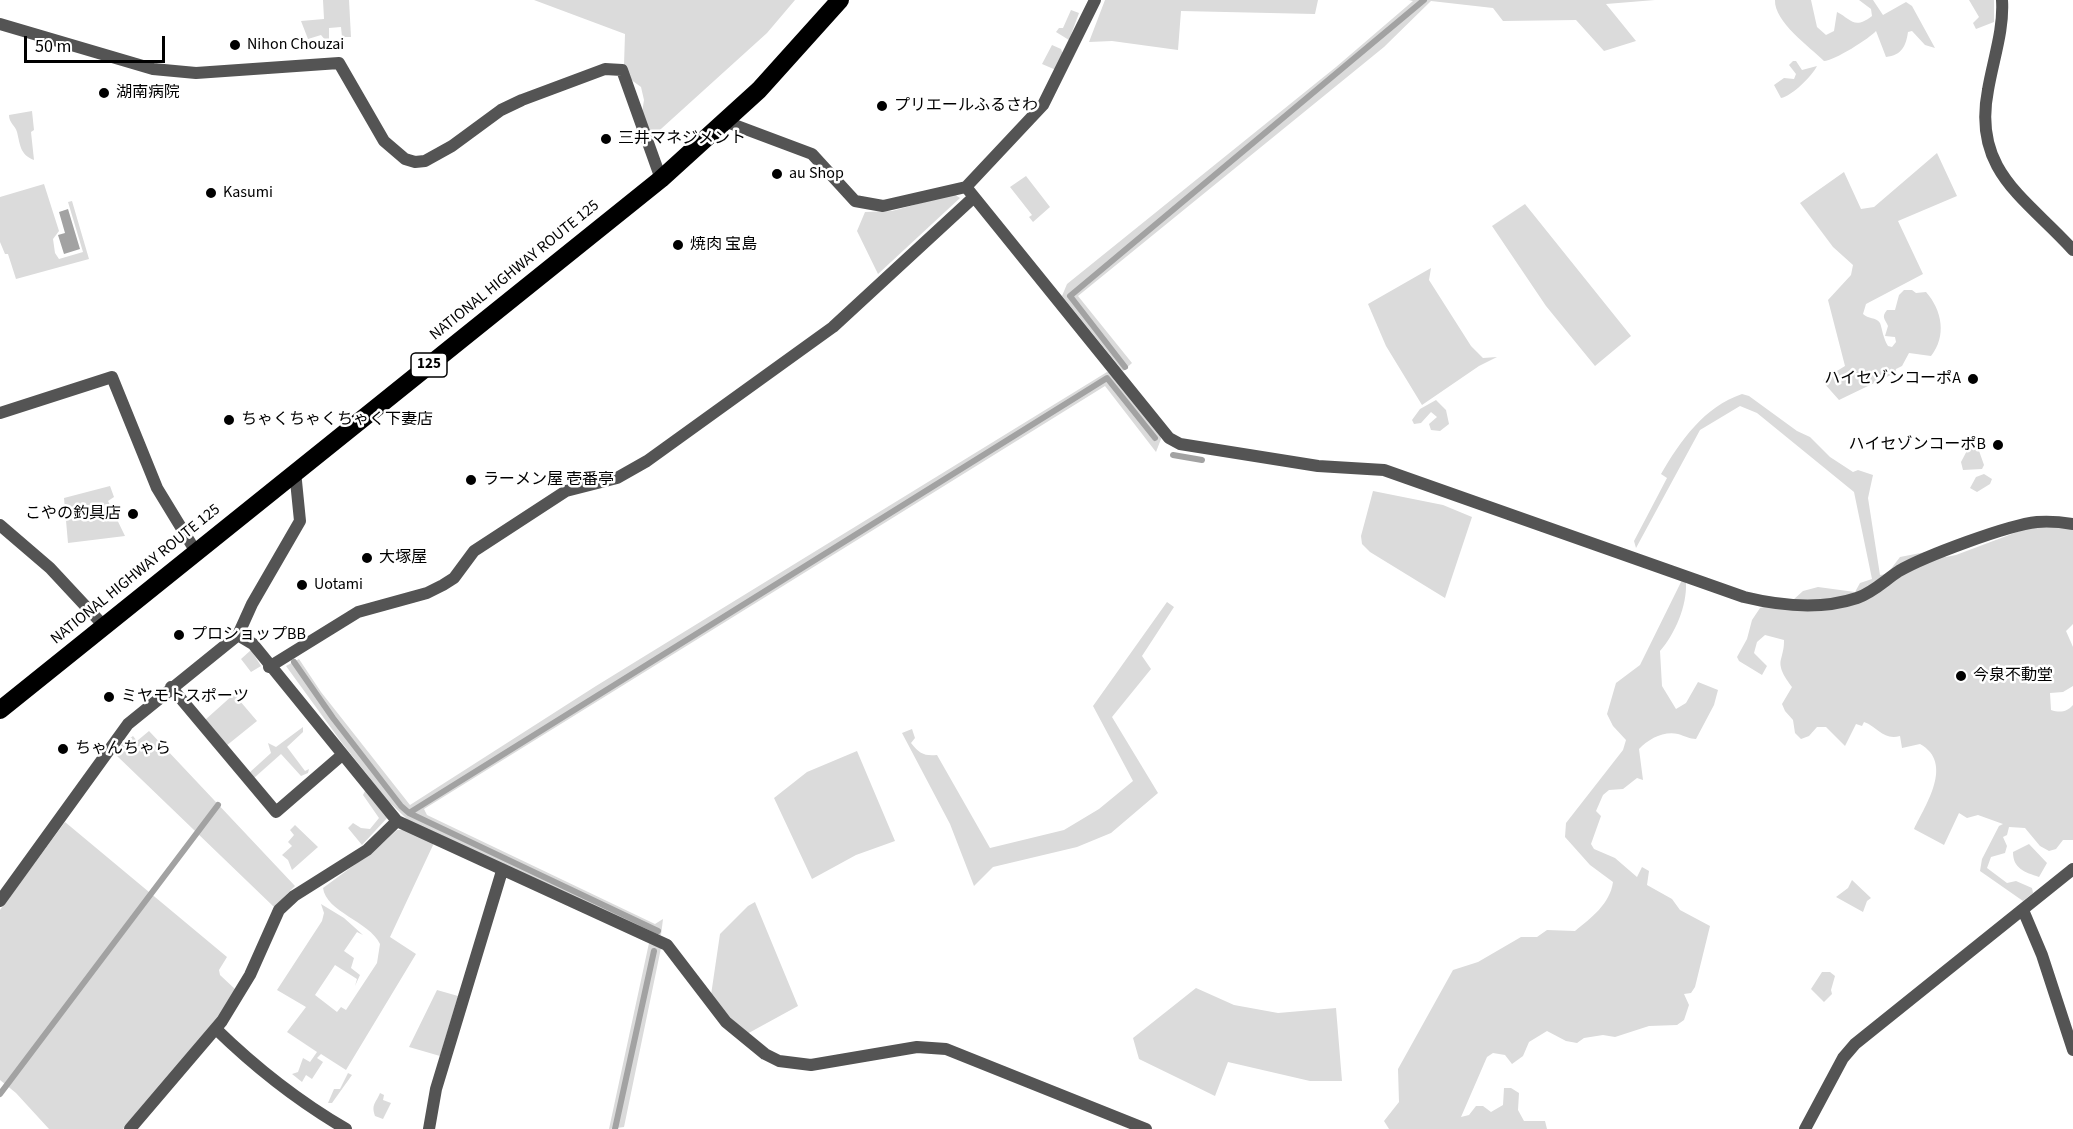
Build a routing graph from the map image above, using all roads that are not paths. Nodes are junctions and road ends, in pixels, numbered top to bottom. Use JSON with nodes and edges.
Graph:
{"nodes":[{"id":1,"x":840,"y":0,"type":"edge"},
{"id":2,"x":1095,"y":0,"type":"edge"},
{"id":3,"x":2002,"y":0,"type":"edge"},
{"id":4,"x":0,"y":24,"type":"edge"},
{"id":5,"x":724,"y":122,"type":"junction"},
{"id":6,"x":661,"y":179,"type":"junction"},
{"id":7,"x":966,"y":187,"type":"junction"},
{"id":8,"x":974,"y":197,"type":"junction"},
{"id":9,"x":2073,"y":250,"type":"edge"},
{"id":10,"x":0,"y":413,"type":"edge"},
{"id":11,"x":295,"y":471,"type":"junction"},
{"id":12,"x":2073,"y":524,"type":"edge"},
{"id":13,"x":0,"y":525,"type":"edge"},
{"id":14,"x":196,"y":552,"type":"junction"},
{"id":15,"x":104,"y":626,"type":"junction"},
{"id":16,"x":238,"y":635,"type":"junction"},
{"id":17,"x":269,"y":667,"type":"junction"},
{"id":18,"x":171,"y":687,"type":"junction"},
{"id":19,"x":0,"y":710,"type":"edge"},
{"id":20,"x":342,"y":755,"type":"junction"},
{"id":21,"x":397,"y":821,"type":"junction"},
{"id":22,"x":2073,"y":869,"type":"edge"},
{"id":23,"x":502,"y":871,"type":"junction"},
{"id":24,"x":0,"y":901,"type":"edge"},
{"id":25,"x":2023,"y":910,"type":"junction"},
{"id":26,"x":216,"y":1029,"type":"junction"},
{"id":27,"x":2073,"y":1050,"type":"edge"},
{"id":28,"x":130,"y":1129,"type":"edge"},
{"id":29,"x":346,"y":1129,"type":"edge"},
{"id":30,"x":429,"y":1129,"type":"edge"},
{"id":31,"x":1146,"y":1129,"type":"edge"},
{"id":32,"x":1805,"y":1129,"type":"edge"}],
"edges":[{"from":1,"to":5,"type":"highway","name":"NATIONAL HIGHWAY ROUTE 125","number":"125"},
{"from":2,"to":7,"type":"street"},
{"from":3,"to":9,"type":"street"},
{"from":4,"to":6,"type":"street"},
{"from":5,"to":6,"type":"highway","name":"NATIONAL HIGHWAY ROUTE 125","number":"125"},
{"from":5,"to":7,"type":"street"},
{"from":6,"to":11,"type":"highway","name":"NATIONAL HIGHWAY ROUTE 125","number":"125"},
{"from":7,"to":8,"type":"street"},
{"from":8,"to":12,"type":"street"},
{"from":8,"to":17,"type":"street"},
{"from":10,"to":14,"type":"street"},
{"from":11,"to":14,"type":"highway","name":"NATIONAL HIGHWAY ROUTE 125","number":"125"},
{"from":11,"to":16,"type":"street"},
{"from":13,"to":15,"type":"street"},
{"from":14,"to":15,"type":"highway","name":"NATIONAL HIGHWAY ROUTE 125","number":"125"},
{"from":15,"to":19,"type":"highway","name":"NATIONAL HIGHWAY ROUTE 125","number":"125"},
{"from":16,"to":17,"type":"street"},
{"from":16,"to":18,"type":"street"},
{"from":17,"to":20,"type":"street"},
{"from":18,"to":20,"type":"street"},
{"from":18,"to":24,"type":"street"},
{"from":20,"to":21,"type":"street"},
{"from":21,"to":23,"type":"street"},
{"from":21,"to":26,"type":"street"},
{"from":22,"to":25,"type":"street"},
{"from":23,"to":30,"type":"street"},
{"from":23,"to":31,"type":"street"},
{"from":25,"to":27,"type":"street"},
{"from":25,"to":32,"type":"street"},
{"from":26,"to":28,"type":"street"},
{"from":26,"to":29,"type":"street"}]}
